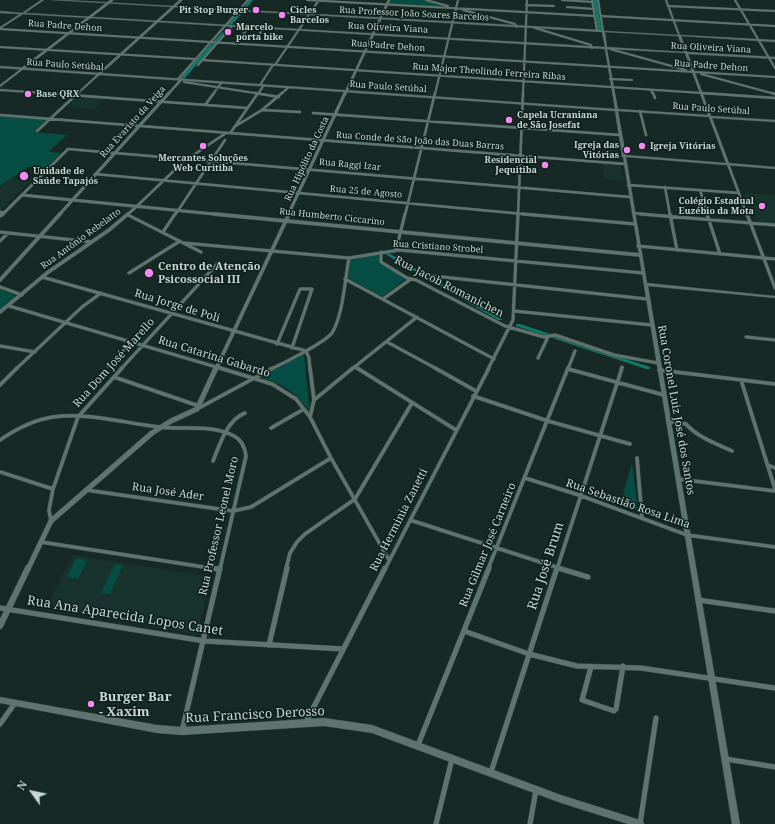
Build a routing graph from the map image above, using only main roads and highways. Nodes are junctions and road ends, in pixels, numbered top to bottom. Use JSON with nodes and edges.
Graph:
{"nodes":[{"id":1,"x":43,"y":0,"type":"edge"},
{"id":2,"x":53,"y":0,"type":"edge"},
{"id":3,"x":598,"y":0,"type":"edge"},
{"id":4,"x":666,"y":0,"type":"edge"},
{"id":5,"x":0,"y":12,"type":"edge"},
{"id":6,"x":23,"y":13,"type":"junction"},
{"id":7,"x":0,"y":29,"type":"edge"},
{"id":8,"x":603,"y":32,"type":"junction"},
{"id":9,"x":679,"y":36,"type":"junction"},
{"id":10,"x":775,"y":41,"type":"edge"},
{"id":11,"x":605,"y":48,"type":"junction"},
{"id":12,"x":686,"y":53,"type":"junction"},
{"id":13,"x":775,"y":58,"type":"edge"},
{"id":14,"x":0,"y":67,"type":"edge"},
{"id":15,"x":615,"y":110,"type":"junction"},
{"id":16,"x":710,"y":116,"type":"junction"},
{"id":17,"x":775,"y":121,"type":"edge"},
{"id":18,"x":623,"y":156,"type":"junction"},
{"id":19,"x":728,"y":164,"type":"junction"},
{"id":20,"x":775,"y":168,"type":"edge"},
{"id":21,"x":645,"y":284,"type":"junction"},
{"id":22,"x":775,"y":297,"type":"edge"},
{"id":23,"x":0,"y":700,"type":"edge"},
{"id":24,"x":640,"y":824,"type":"edge"},
{"id":25,"x":736,"y":824,"type":"edge"}],
"edges":[{"from":1,"to":6,"type":"main road"},
{"from":2,"to":8,"type":"main road","name":"Rua Professor João Soares Barcelos"},
{"from":3,"to":8,"type":"main road","name":"Rua Coronel Luiz José dos Santos"},
{"from":4,"to":9,"type":"main road"},
{"from":5,"to":6,"type":"main road","name":"Rua Oliveira Viana"},
{"from":6,"to":7,"type":"main road"},
{"from":6,"to":11,"type":"main road","name":"Rua Oliveira Viana"},
{"from":8,"to":9,"type":"main road","name":"Rua Professor João Soares Barcelos"},
{"from":8,"to":11,"type":"main road","name":"Rua Coronel Luiz José dos Santos"},
{"from":9,"to":10,"type":"main road","name":"Rua Professor João Soares Barcelos"},
{"from":9,"to":12,"type":"main road"},
{"from":11,"to":12,"type":"main road","name":"Rua Oliveira Viana"},
{"from":11,"to":15,"type":"main road","name":"Rua Coronel Luiz José dos Santos"},
{"from":12,"to":13,"type":"main road","name":"Rua Oliveira Viana"},
{"from":12,"to":16,"type":"main road"},
{"from":14,"to":15,"type":"main road","name":"Rua Paulo Setúbal"},
{"from":15,"to":16,"type":"main road","name":"Rua Paulo Setúbal"},
{"from":15,"to":18,"type":"main road","name":"Rua Coronel Luiz José dos Santos"},
{"from":16,"to":17,"type":"main road","name":"Rua Paulo Setúbal"},
{"from":16,"to":19,"type":"main road"},
{"from":18,"to":19,"type":"main road"},
{"from":18,"to":21,"type":"main road","name":"Rua Coronel Luiz José dos Santos"},
{"from":19,"to":20,"type":"main road"},
{"from":21,"to":22,"type":"main road"},
{"from":21,"to":25,"type":"main road","name":"Rua Coronel Luiz José dos Santos"},
{"from":23,"to":24,"type":"main road","name":"Rua Francisco Derosso"}]}
